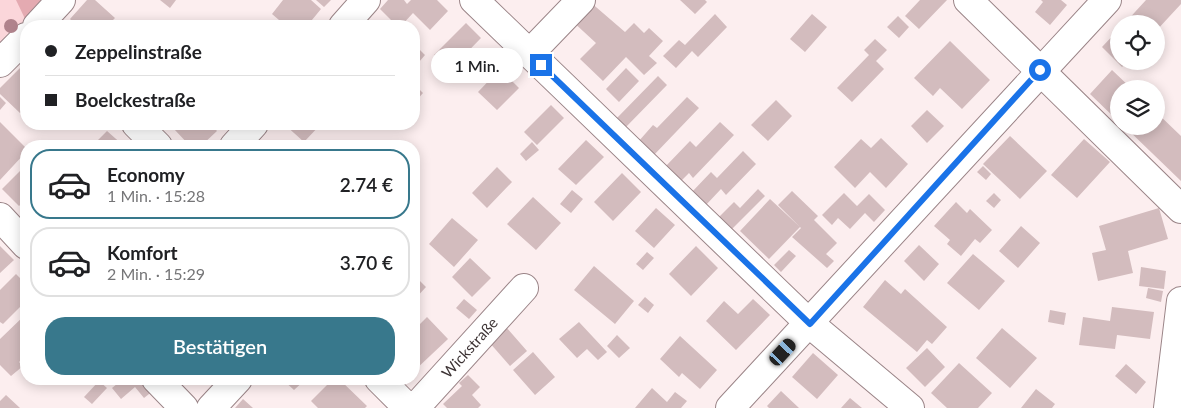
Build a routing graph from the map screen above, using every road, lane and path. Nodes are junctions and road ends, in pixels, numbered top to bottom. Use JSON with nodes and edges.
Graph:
{"nodes":[{"id":1,"x":61,"y":0,"type":"edge"},
{"id":2,"x":366,"y":0,"type":"edge"},
{"id":3,"x":474,"y":0,"type":"edge"},
{"id":4,"x":581,"y":0,"type":"edge"},
{"id":5,"x":968,"y":0,"type":"edge"},
{"id":6,"x":1107,"y":0,"type":"edge"},
{"id":7,"x":44,"y":20,"type":"edge"},
{"id":8,"x":348,"y":20,"type":"edge"},
{"id":9,"x":20,"y":45,"type":"edge"},
{"id":10,"x":530,"y":54,"type":"junction"},
{"id":11,"x":0,"y":64,"type":"edge"},
{"id":12,"x":1040,"y":70,"type":"junction"},
{"id":13,"x":142,"y":130,"type":"edge"},
{"id":14,"x":249,"y":130,"type":"edge"},
{"id":15,"x":152,"y":140,"type":"edge"},
{"id":16,"x":239,"y":140,"type":"edge"},
{"id":17,"x":1181,"y":209,"type":"edge"},
{"id":18,"x":0,"y":217,"type":"edge"},
{"id":19,"x":20,"y":239,"type":"edge"},
{"id":20,"x":524,"y":288,"type":"dead end"},
{"id":21,"x":1181,"y":301,"type":"edge"},
{"id":22,"x":810,"y":324,"type":"junction"},
{"id":23,"x":162,"y":385,"type":"edge"},
{"id":24,"x":232,"y":385,"type":"edge"},
{"id":25,"x":385,"y":385,"type":"edge"},
{"id":26,"x":184,"y":408,"type":"edge"},
{"id":27,"x":211,"y":408,"type":"edge"},
{"id":28,"x":408,"y":408,"type":"edge"},
{"id":29,"x":415,"y":408,"type":"edge"},
{"id":30,"x":730,"y":408,"type":"edge"},
{"id":31,"x":910,"y":408,"type":"edge"},
{"id":32,"x":1168,"y":408,"type":"edge"}],
"edges":[{"from":1,"to":7,"type":"street"},
{"from":2,"to":8,"type":"street"},
{"from":3,"to":10,"type":"street"},
{"from":4,"to":10,"type":"street"},
{"from":5,"to":12,"type":"street"},
{"from":6,"to":12,"type":"street"},
{"from":9,"to":11,"type":"street"},
{"from":10,"to":22,"type":"street"},
{"from":12,"to":17,"type":"street"},
{"from":12,"to":22,"type":"street"},
{"from":13,"to":15,"type":"street"},
{"from":14,"to":16,"type":"street"},
{"from":18,"to":19,"type":"street"},
{"from":20,"to":29,"type":"street","name":"Wickstraße"},
{"from":21,"to":32,"type":"street"},
{"from":22,"to":30,"type":"street"},
{"from":22,"to":31,"type":"street"},
{"from":23,"to":26,"type":"street"},
{"from":24,"to":27,"type":"street"},
{"from":25,"to":28,"type":"street"}]}
